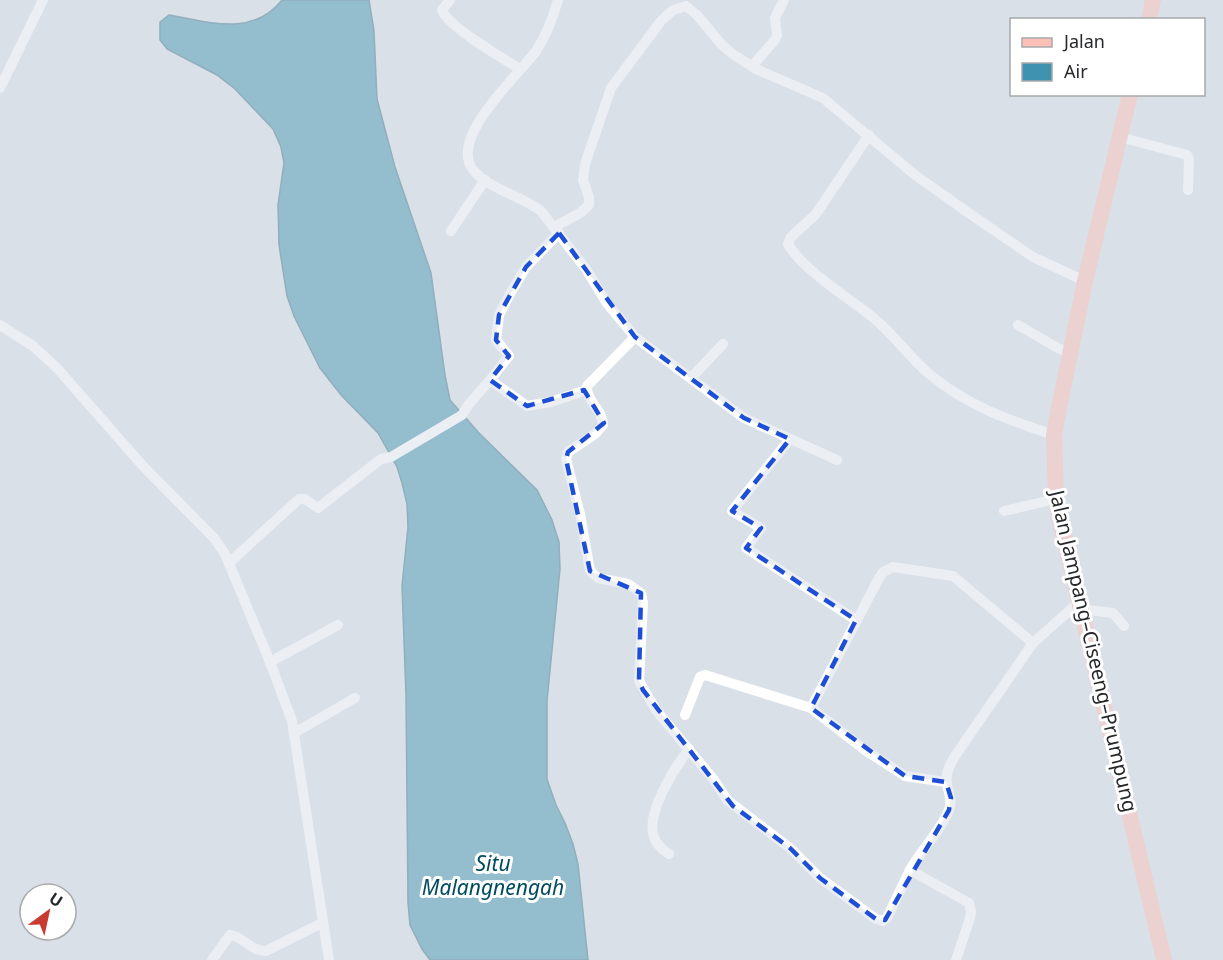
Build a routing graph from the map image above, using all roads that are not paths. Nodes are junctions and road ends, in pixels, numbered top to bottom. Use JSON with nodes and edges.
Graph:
{"nodes":[{"id":1,"x":43,"y":0,"type":"edge"},
{"id":2,"x":450,"y":0,"type":"edge"},
{"id":3,"x":558,"y":0,"type":"edge"},
{"id":4,"x":784,"y":0,"type":"edge"},
{"id":5,"x":1154,"y":0,"type":"edge"},
{"id":6,"x":692,"y":4,"type":"edge"},
{"id":7,"x":1150,"y":18,"type":"edge"},
{"id":8,"x":752,"y":66,"type":"junction"},
{"id":9,"x":520,"y":69,"type":"junction"},
{"id":10,"x":0,"y":88,"type":"edge"},
{"id":11,"x":1130,"y":96,"type":"edge"},
{"id":12,"x":868,"y":135,"type":"junction"},
{"id":13,"x":1120,"y":137,"type":"junction"},
{"id":14,"x":485,"y":180,"type":"junction"},
{"id":15,"x":1188,"y":190,"type":"dead end"},
{"id":16,"x":557,"y":230,"type":"junction"},
{"id":17,"x":451,"y":231,"type":"dead end"},
{"id":18,"x":1085,"y":281,"type":"junction"},
{"id":19,"x":0,"y":325,"type":"edge"},
{"id":20,"x":1018,"y":325,"type":"dead end"},
{"id":21,"x":635,"y":337,"type":"junction"},
{"id":22,"x":723,"y":344,"type":"dead end"},
{"id":23,"x":1069,"y":353,"type":"junction"},
{"id":24,"x":691,"y":378,"type":"junction"},
{"id":25,"x":490,"y":380,"type":"junction"},
{"id":26,"x":586,"y":390,"type":"junction"},
{"id":27,"x":1054,"y":435,"type":"junction"},
{"id":28,"x":790,"y":439,"type":"junction"},
{"id":29,"x":837,"y":460,"type":"dead end"},
{"id":30,"x":1056,"y":499,"type":"junction"},
{"id":31,"x":1004,"y":511,"type":"dead end"},
{"id":32,"x":229,"y":563,"type":"junction"},
{"id":33,"x":1079,"y":606,"type":"junction"},
{"id":34,"x":856,"y":621,"type":"junction"},
{"id":35,"x":338,"y":624,"type":"dead end"},
{"id":36,"x":1124,"y":626,"type":"dead end"},
{"id":37,"x":1034,"y":643,"type":"junction"},
{"id":38,"x":270,"y":662,"type":"junction"},
{"id":39,"x":356,"y":698,"type":"dead end"},
{"id":40,"x":811,"y":708,"type":"junction"},
{"id":41,"x":685,"y":715,"type":"dead end"},
{"id":42,"x":294,"y":733,"type":"junction"},
{"id":43,"x":689,"y":749,"type":"junction"},
{"id":44,"x":946,"y":782,"type":"junction"},
{"id":45,"x":669,"y":854,"type":"dead end"},
{"id":46,"x":910,"y":870,"type":"junction"},
{"id":47,"x":322,"y":923,"type":"junction"},
{"id":48,"x":212,"y":960,"type":"edge"},
{"id":49,"x":328,"y":960,"type":"edge"},
{"id":50,"x":956,"y":960,"type":"edge"},
{"id":51,"x":1164,"y":960,"type":"edge"}],
"edges":[{"from":1,"to":10,"type":"street"},
{"from":2,"to":9,"type":"street"},
{"from":3,"to":9,"type":"street"},
{"from":4,"to":8,"type":"street"},
{"from":5,"to":7,"type":"main road"},
{"from":6,"to":8,"type":"street"},
{"from":6,"to":16,"type":"street"},
{"from":8,"to":12,"type":"street"},
{"from":9,"to":14,"type":"street"},
{"from":11,"to":13,"type":"main road","name":"Jalan Jampang–Ciseeng–Prumpung"},
{"from":12,"to":18,"type":"street"},
{"from":12,"to":27,"type":"street"},
{"from":13,"to":15,"type":"street"},
{"from":13,"to":18,"type":"main road","name":"Jalan Jampang–Ciseeng–Prumpung"},
{"from":14,"to":16,"type":"street"},
{"from":14,"to":17,"type":"street"},
{"from":16,"to":21,"type":"street"},
{"from":16,"to":25,"type":"street"},
{"from":18,"to":23,"type":"main road","name":"Jalan Jampang–Ciseeng–Prumpung"},
{"from":19,"to":32,"type":"street"},
{"from":20,"to":23,"type":"street"},
{"from":21,"to":24,"type":"street"},
{"from":21,"to":26,"type":"street"},
{"from":22,"to":24,"type":"street"},
{"from":23,"to":27,"type":"main road","name":"Jalan Jampang–Ciseeng–Prumpung"},
{"from":24,"to":28,"type":"street"},
{"from":25,"to":26,"type":"street"},
{"from":25,"to":32,"type":"street"},
{"from":26,"to":43,"type":"street"},
{"from":27,"to":30,"type":"main road","name":"Jalan Jampang–Ciseeng–Prumpung"},
{"from":28,"to":29,"type":"street"},
{"from":28,"to":34,"type":"street"},
{"from":30,"to":31,"type":"street"},
{"from":30,"to":33,"type":"main road","name":"Jalan Jampang–Ciseeng–Prumpung"},
{"from":32,"to":38,"type":"street"},
{"from":33,"to":36,"type":"street"},
{"from":33,"to":37,"type":"street"},
{"from":33,"to":51,"type":"main road","name":"Jalan Jampang–Ciseeng–Prumpung"},
{"from":34,"to":37,"type":"street"},
{"from":34,"to":40,"type":"street"},
{"from":35,"to":38,"type":"street"},
{"from":37,"to":44,"type":"street"},
{"from":38,"to":42,"type":"street"},
{"from":39,"to":42,"type":"street"},
{"from":40,"to":41,"type":"street"},
{"from":40,"to":44,"type":"street"},
{"from":42,"to":47,"type":"street"},
{"from":43,"to":45,"type":"street"},
{"from":43,"to":46,"type":"street"},
{"from":44,"to":46,"type":"street"},
{"from":46,"to":50,"type":"street"},
{"from":47,"to":48,"type":"street"},
{"from":47,"to":49,"type":"street"}]}
